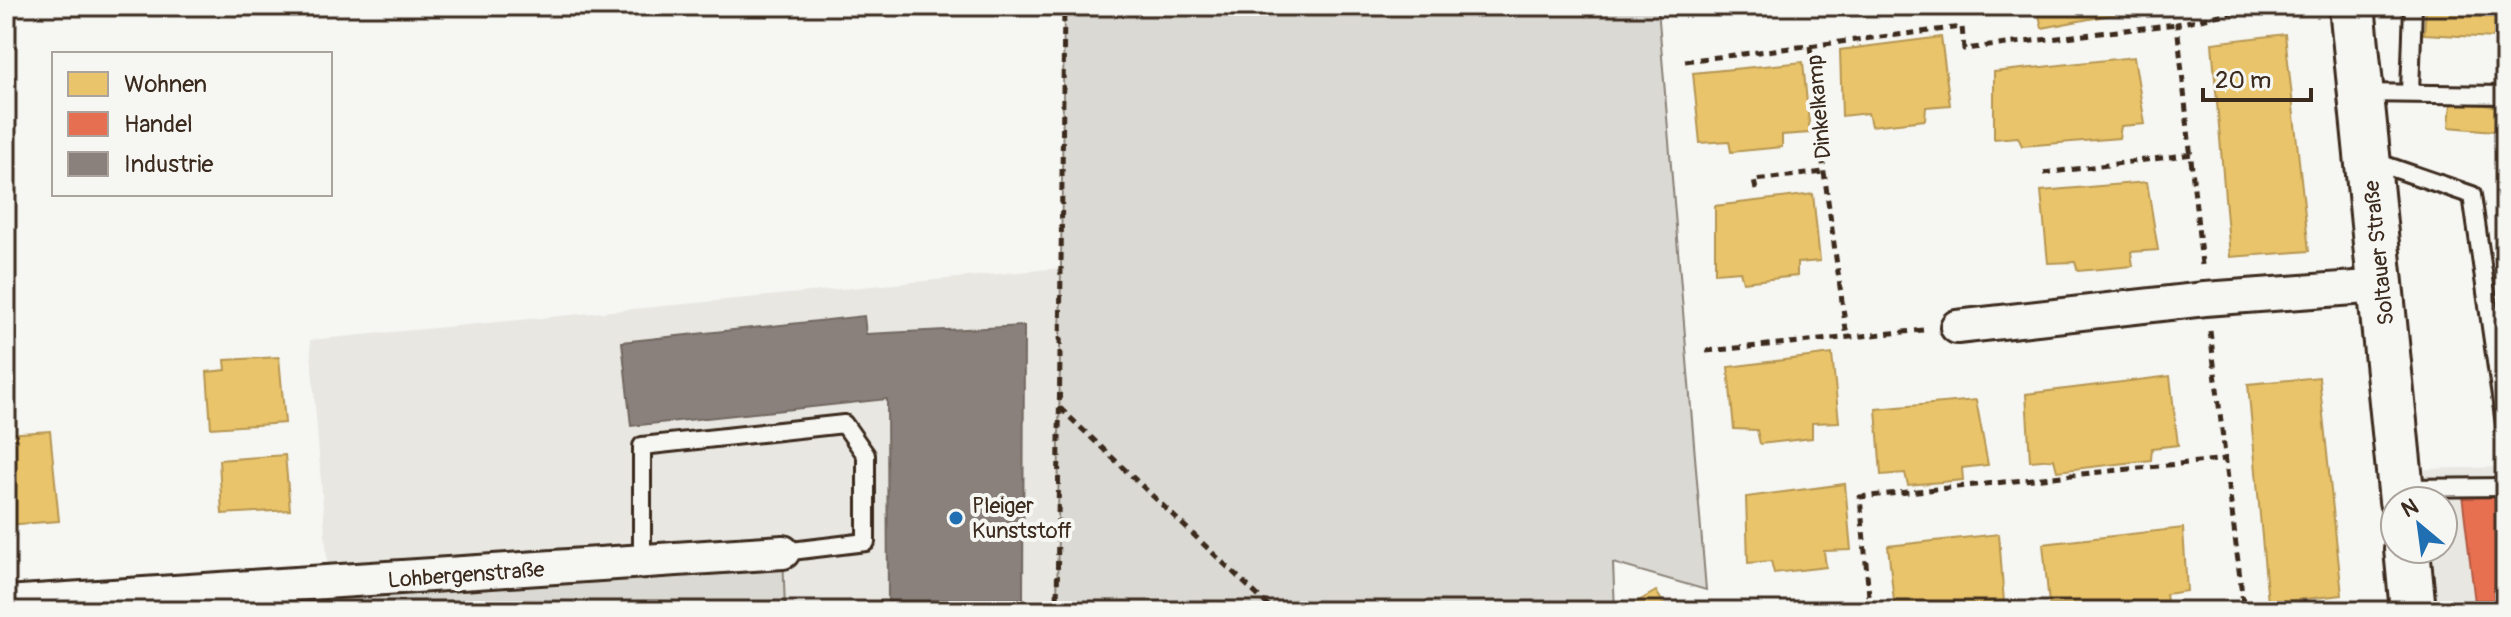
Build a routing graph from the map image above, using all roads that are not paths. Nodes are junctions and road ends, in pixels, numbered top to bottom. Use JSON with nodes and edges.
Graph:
{"nodes":[{"id":1,"x":2352,"y":6,"type":"edge"},
{"id":2,"x":2413,"y":6,"type":"edge"},
{"id":3,"x":2410,"y":92,"type":"junction"},
{"id":4,"x":2359,"y":93,"type":"junction"},
{"id":5,"x":2505,"y":95,"type":"edge"},
{"id":6,"x":2368,"y":159,"type":"junction"},
{"id":7,"x":2382,"y":286,"type":"junction"},
{"id":8,"x":1957,"y":327,"type":"road end"},
{"id":9,"x":2505,"y":424,"type":"edge"},
{"id":10,"x":2401,"y":485,"type":"edge"},
{"id":11,"x":2505,"y":487,"type":"edge"},
{"id":12,"x":2459,"y":490,"type":"edge"},
{"id":13,"x":783,"y":552,"type":"joint"},
{"id":14,"x":642,"y":562,"type":"junction"},
{"id":15,"x":2409,"y":565,"type":"edge"},
{"id":16,"x":6,"y":603,"type":"edge"},
{"id":17,"x":2413,"y":611,"type":"edge"}],
"edges":[{"from":1,"to":4,"type":"main road","name":"Soltauer Straße"},
{"from":2,"to":3,"type":"lane"},
{"from":3,"to":4,"type":"lane"},
{"from":3,"to":5,"type":"lane"},
{"from":4,"to":6,"type":"main road","name":"Soltauer Straße"},
{"from":6,"to":7,"type":"main road","name":"Soltauer Straße"},
{"from":6,"to":9,"type":"lane"},
{"from":7,"to":8,"type":"street"},
{"from":7,"to":10,"type":"main road","name":"Soltauer Straße"},
{"from":11,"to":12,"type":"lane"},
{"from":13,"to":14,"type":"street","name":"Lohbergenstraße"},
{"from":13,"to":14,"type":"lane"},
{"from":14,"to":16,"type":"street","name":"Lohbergenstraße"},
{"from":15,"to":17,"type":"main road"}]}
